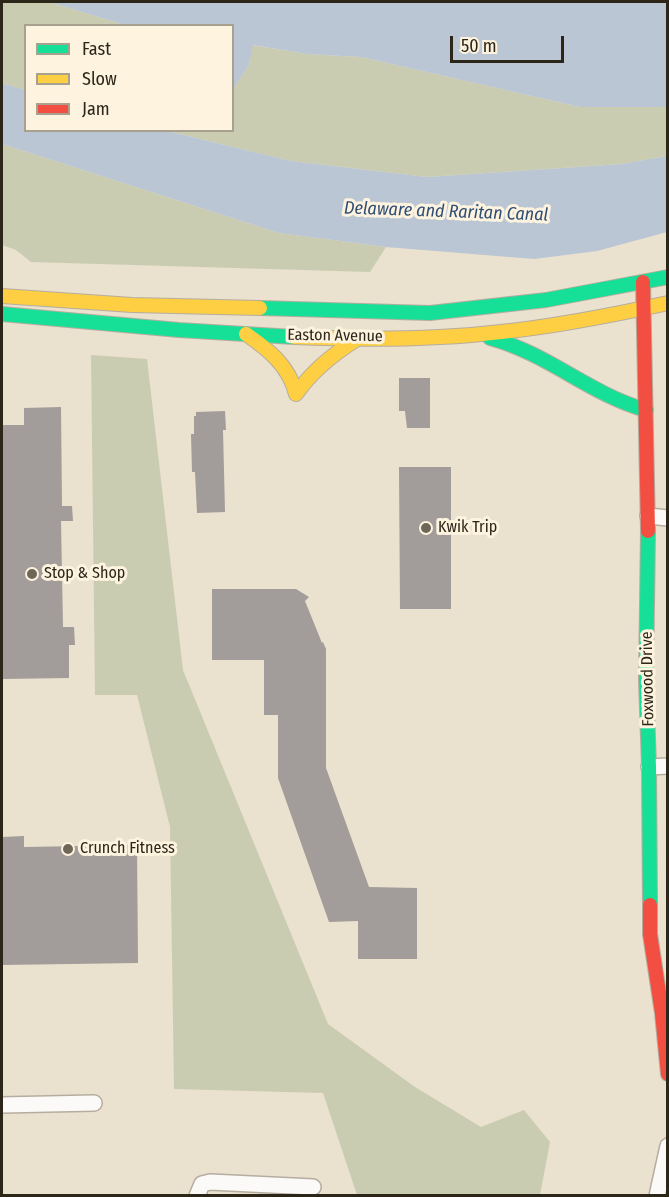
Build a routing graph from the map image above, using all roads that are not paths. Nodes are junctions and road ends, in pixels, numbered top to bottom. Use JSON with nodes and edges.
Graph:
{"nodes":[{"id":1,"x":668,"y":277,"type":"edge"},
{"id":2,"x":643,"y":282,"type":"junction"},
{"id":3,"x":2,"y":296,"type":"edge"},
{"id":4,"x":668,"y":303,"type":"edge"},
{"id":5,"x":644,"y":308,"type":"junction"},
{"id":6,"x":2,"y":314,"type":"edge"},
{"id":7,"x":246,"y":334,"type":"junction"},
{"id":8,"x":474,"y":335,"type":"junction"},
{"id":9,"x":357,"y":339,"type":"junction"},
{"id":10,"x":646,"y":410,"type":"junction"},
{"id":11,"x":648,"y":516,"type":"junction"},
{"id":12,"x":668,"y":518,"type":"edge"},
{"id":13,"x":668,"y":766,"type":"edge"},
{"id":14,"x":649,"y":767,"type":"junction"},
{"id":15,"x":662,"y":981,"type":"edge"},
{"id":16,"x":668,"y":1074,"type":"edge"},
{"id":17,"x":94,"y":1103,"type":"dead end"},
{"id":18,"x":2,"y":1105,"type":"edge"},
{"id":19,"x":668,"y":1146,"type":"edge"},
{"id":20,"x":665,"y":1174,"type":"edge"},
{"id":21,"x":313,"y":1187,"type":"dead end"},
{"id":22,"x":266,"y":1190,"type":"edge"},
{"id":23,"x":197,"y":1196,"type":"edge"},
{"id":24,"x":657,"y":1196,"type":"edge"}],
"edges":[{"from":1,"to":2,"type":"main road","name":"Easton Avenue"},
{"from":2,"to":3,"type":"main road","name":"Easton Avenue"},
{"from":2,"to":5,"type":"main road","name":"Foxwood Drive"},
{"from":4,"to":5,"type":"main road","name":"Easton Avenue"},
{"from":5,"to":8,"type":"main road","name":"Easton Avenue"},
{"from":5,"to":10,"type":"main road","name":"Foxwood Drive"},
{"from":6,"to":7,"type":"main road","name":"Easton Avenue"},
{"from":7,"to":9,"type":"main road","name":"Easton Avenue"},
{"from":7,"to":9,"type":"main road"},
{"from":8,"to":9,"type":"main road","name":"Easton Avenue"},
{"from":8,"to":10,"type":"main road"},
{"from":10,"to":11,"type":"main road","name":"Foxwood Drive"},
{"from":11,"to":12,"type":"street"},
{"from":11,"to":14,"type":"main road","name":"Foxwood Drive"},
{"from":13,"to":14,"type":"street"},
{"from":14,"to":15,"type":"main road","name":"Foxwood Drive"},
{"from":15,"to":16,"type":"main road","name":"Foxwood Drive"},
{"from":17,"to":18,"type":"street"},
{"from":19,"to":20,"type":"street"},
{"from":20,"to":24,"type":"street"},
{"from":21,"to":22,"type":"street"},
{"from":22,"to":23,"type":"street"}]}
